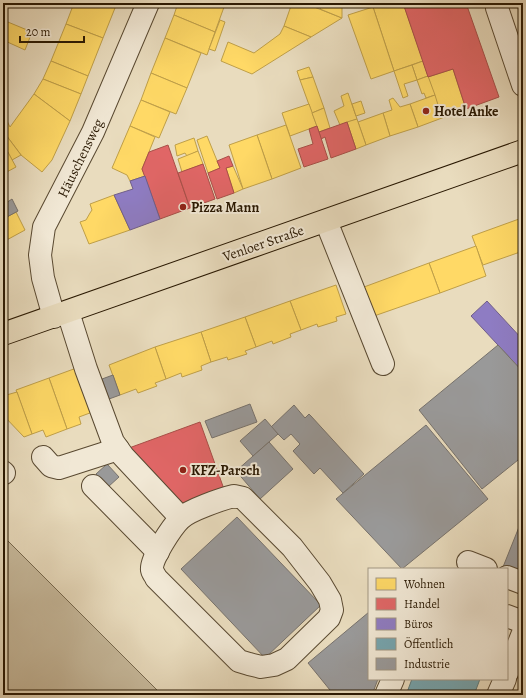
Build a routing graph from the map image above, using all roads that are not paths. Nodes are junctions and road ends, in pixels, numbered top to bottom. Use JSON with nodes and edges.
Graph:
{"nodes":[{"id":1,"x":148,"y":3,"type":"edge"},
{"id":2,"x":497,"y":8,"type":"dead end"},
{"id":3,"x":523,"y":85,"type":"edge"},
{"id":4,"x":523,"y":151,"type":"edge"},
{"id":5,"x":326,"y":221,"type":"junction"},
{"id":6,"x":61,"y":314,"type":"junction"},
{"id":7,"x":3,"y":334,"type":"edge"},
{"id":8,"x":383,"y":364,"type":"dead end"},
{"id":9,"x":118,"y":448,"type":"junction"},
{"id":10,"x":43,"y":456,"type":"dead end"},
{"id":11,"x":93,"y":486,"type":"dead end"},
{"id":12,"x":181,"y":518,"type":"junction"},
{"id":13,"x":158,"y":552,"type":"junction"},
{"id":14,"x":508,"y":577,"type":"edge"},
{"id":15,"x":523,"y":583,"type":"edge"},
{"id":16,"x":508,"y":616,"type":"edge"},
{"id":17,"x":523,"y":622,"type":"edge"},
{"id":18,"x":523,"y":633,"type":"edge"},
{"id":19,"x":508,"y":670,"type":"edge"},
{"id":20,"x":393,"y":680,"type":"edge"},
{"id":21,"x":505,"y":680,"type":"edge"},
{"id":22,"x":386,"y":695,"type":"edge"},
{"id":23,"x":498,"y":695,"type":"edge"}],
"edges":[{"from":1,"to":6,"type":"street","name":"Häuschensweg"},
{"from":2,"to":3,"type":"street"},
{"from":4,"to":5,"type":"main road","name":"Venloer Straße"},
{"from":5,"to":6,"type":"main road","name":"Venloer Straße"},
{"from":5,"to":8,"type":"street"},
{"from":6,"to":7,"type":"main road","name":"Venloer Straße"},
{"from":6,"to":9,"type":"street","name":"Häuschensweg"},
{"from":9,"to":10,"type":"street"},
{"from":9,"to":12,"type":"street","name":"Häuschensweg"},
{"from":11,"to":13,"type":"street"},
{"from":12,"to":13,"type":"street"},
{"from":12,"to":13,"type":"street"},
{"from":14,"to":15,"type":"street"},
{"from":16,"to":17,"type":"street"},
{"from":18,"to":19,"type":"street"},
{"from":20,"to":22,"type":"street"},
{"from":21,"to":23,"type":"street"}]}
